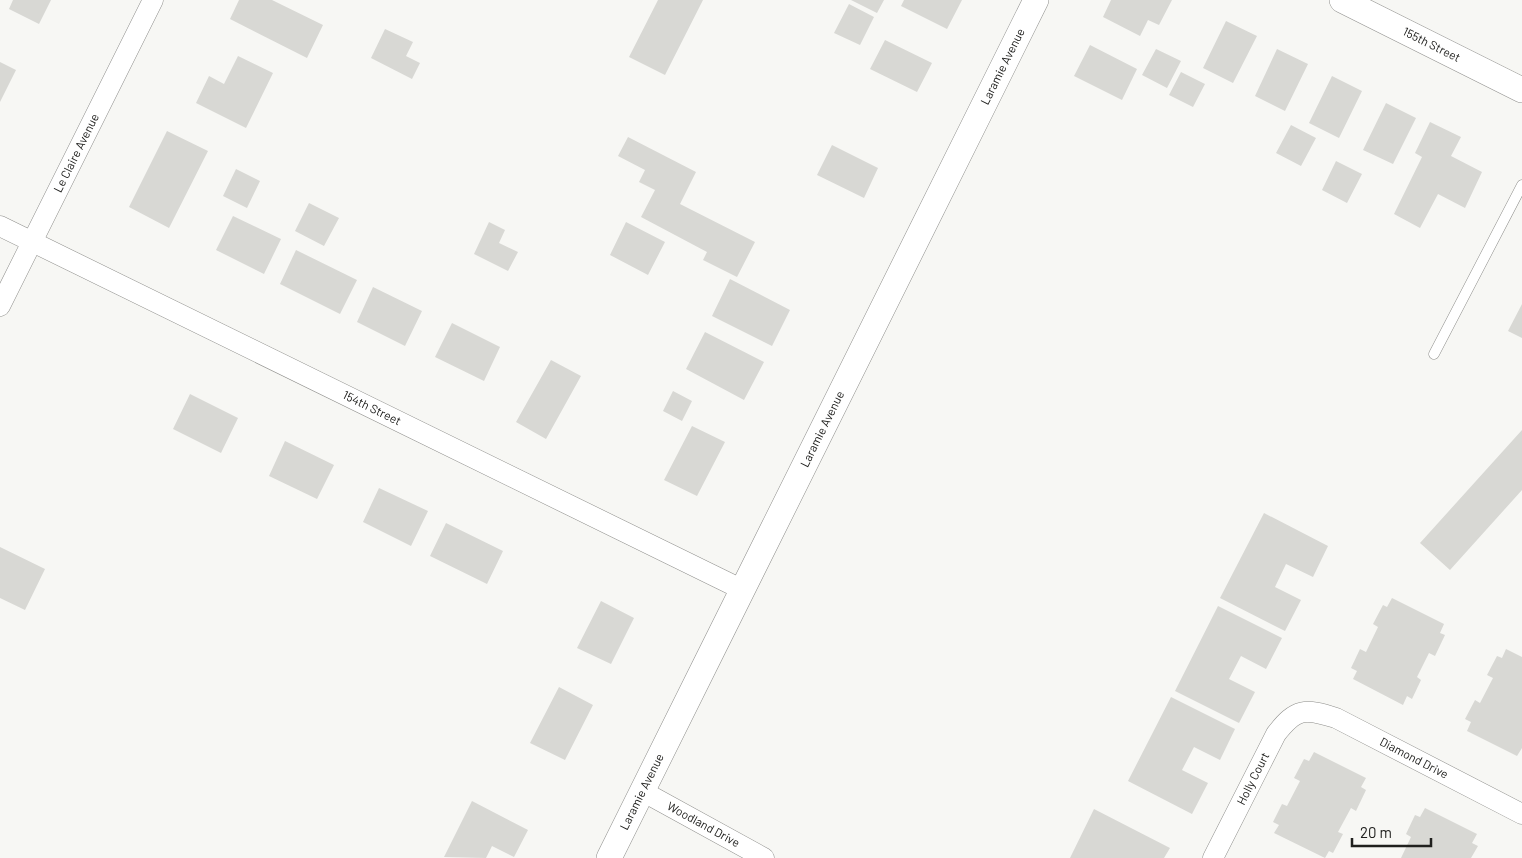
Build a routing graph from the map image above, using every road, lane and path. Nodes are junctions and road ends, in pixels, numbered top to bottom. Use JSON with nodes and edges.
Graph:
{"nodes":[{"id":1,"x":153,"y":0,"type":"edge"},
{"id":2,"x":1036,"y":0,"type":"edge"},
{"id":3,"x":1342,"y":0,"type":"edge"},
{"id":4,"x":1522,"y":90,"type":"edge"},
{"id":5,"x":1522,"y":184,"type":"edge"},
{"id":6,"x":0,"y":226,"type":"edge"},
{"id":7,"x":32,"y":242,"type":"junction"},
{"id":8,"x":0,"y":306,"type":"edge"},
{"id":9,"x":1434,"y":354,"type":"dead end"},
{"id":10,"x":743,"y":590,"type":"junction"},
{"id":11,"x":1304,"y":711,"type":"joint"},
{"id":12,"x":642,"y":792,"type":"junction"},
{"id":13,"x":1522,"y":814,"type":"edge"},
{"id":14,"x":608,"y":858,"type":"edge"},
{"id":15,"x":764,"y":858,"type":"edge"},
{"id":16,"x":1213,"y":858,"type":"edge"}],
"edges":[{"from":1,"to":7,"type":"street","name":"Le Claire Avenue"},
{"from":2,"to":10,"type":"street","name":"Laramie Avenue"},
{"from":3,"to":4,"type":"street","name":"155th Street"},
{"from":5,"to":9,"type":"lane"},
{"from":6,"to":7,"type":"street","name":"154th Street"},
{"from":7,"to":8,"type":"street","name":"Le Claire Avenue"},
{"from":7,"to":10,"type":"street","name":"154th Street"},
{"from":10,"to":12,"type":"street","name":"Laramie Avenue"},
{"from":11,"to":13,"type":"street","name":"Diamond Drive"},
{"from":11,"to":16,"type":"street","name":"Holly Court"},
{"from":12,"to":14,"type":"street","name":"Laramie Avenue"},
{"from":12,"to":15,"type":"street","name":"Woodland Drive"}]}
